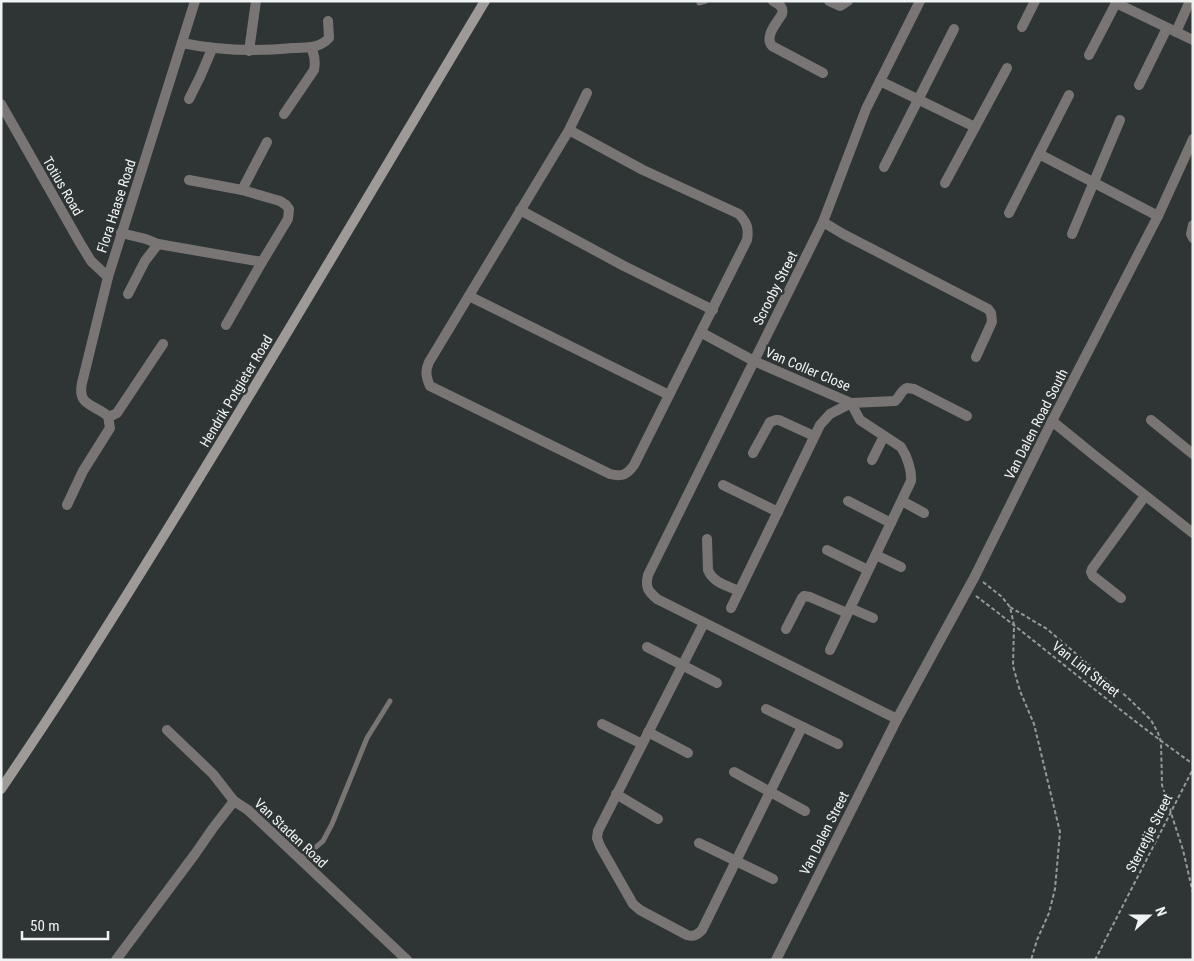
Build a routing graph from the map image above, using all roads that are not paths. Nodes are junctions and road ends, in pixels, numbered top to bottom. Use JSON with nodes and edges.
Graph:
{"nodes":[{"id":1,"x":195,"y":1,"type":"edge"},
{"id":2,"x":256,"y":1,"type":"edge"},
{"id":3,"x":485,"y":1,"type":"edge"},
{"id":4,"x":706,"y":1,"type":"edge"},
{"id":5,"x":773,"y":1,"type":"edge"},
{"id":6,"x":829,"y":1,"type":"edge"},
{"id":7,"x":848,"y":1,"type":"edge"},
{"id":8,"x":920,"y":1,"type":"edge"},
{"id":9,"x":1035,"y":1,"type":"edge"},
{"id":10,"x":1190,"y":1,"type":"edge"},
{"id":11,"x":1117,"y":2,"type":"edge"},
{"id":12,"x":699,"y":3,"type":"dead end"},
{"id":13,"x":328,"y":21,"type":"dead end"},
{"id":14,"x":1022,"y":27,"type":"dead end"},
{"id":15,"x":954,"y":29,"type":"dead end"},
{"id":16,"x":1171,"y":30,"type":"junction"},
{"id":17,"x":1193,"y":40,"type":"edge"},
{"id":18,"x":182,"y":43,"type":"junction"},
{"id":19,"x":311,"y":47,"type":"junction"},
{"id":20,"x":212,"y":49,"type":"junction"},
{"id":21,"x":249,"y":51,"type":"junction"},
{"id":22,"x":1089,"y":55,"type":"dead end"},
{"id":23,"x":1007,"y":68,"type":"dead end"},
{"id":24,"x":823,"y":73,"type":"dead end"},
{"id":25,"x":880,"y":81,"type":"junction"},
{"id":26,"x":1139,"y":85,"type":"dead end"},
{"id":27,"x":587,"y":93,"type":"dead end"},
{"id":28,"x":1069,"y":95,"type":"dead end"},
{"id":29,"x":188,"y":99,"type":"dead end"},
{"id":30,"x":918,"y":99,"type":"junction"},
{"id":31,"x":1,"y":104,"type":"edge"},
{"id":32,"x":284,"y":114,"type":"dead end"},
{"id":33,"x":1120,"y":120,"type":"dead end"},
{"id":34,"x":975,"y":127,"type":"junction"},
{"id":35,"x":569,"y":130,"type":"junction"},
{"id":36,"x":1193,"y":140,"type":"edge"},
{"id":37,"x":267,"y":142,"type":"dead end"},
{"id":38,"x":1039,"y":154,"type":"junction"},
{"id":39,"x":884,"y":167,"type":"dead end"},
{"id":40,"x":190,"y":180,"type":"dead end"},
{"id":41,"x":944,"y":183,"type":"dead end"},
{"id":42,"x":1094,"y":183,"type":"junction"},
{"id":43,"x":242,"y":190,"type":"junction"},
{"id":44,"x":520,"y":210,"type":"junction"},
{"id":45,"x":1009,"y":213,"type":"dead end"},
{"id":46,"x":1158,"y":216,"type":"junction"},
{"id":47,"x":824,"y":222,"type":"junction"},
{"id":48,"x":1193,"y":225,"type":"edge"},
{"id":49,"x":122,"y":233,"type":"junction"},
{"id":50,"x":1072,"y":234,"type":"dead end"},
{"id":51,"x":1193,"y":238,"type":"edge"},
{"id":52,"x":158,"y":244,"type":"junction"},
{"id":53,"x":262,"y":262,"type":"junction"},
{"id":54,"x":108,"y":277,"type":"junction"},
{"id":55,"x":128,"y":294,"type":"dead end"},
{"id":56,"x":468,"y":296,"type":"junction"},
{"id":57,"x":713,"y":310,"type":"junction"},
{"id":58,"x":226,"y":325,"type":"dead end"},
{"id":59,"x":702,"y":333,"type":"junction"},
{"id":60,"x":163,"y":344,"type":"dead end"},
{"id":61,"x":976,"y":357,"type":"dead end"},
{"id":62,"x":754,"y":361,"type":"junction"},
{"id":63,"x":669,"y":395,"type":"junction"},
{"id":64,"x":851,"y":403,"type":"junction"},
{"id":65,"x":106,"y":414,"type":"junction"},
{"id":66,"x":967,"y":416,"type":"dead end"},
{"id":67,"x":1151,"y":420,"type":"dead end"},
{"id":68,"x":1052,"y":421,"type":"junction"},
{"id":69,"x":814,"y":436,"type":"junction"},
{"id":70,"x":884,"y":436,"type":"junction"},
{"id":71,"x":753,"y":453,"type":"dead end"},
{"id":72,"x":1193,"y":454,"type":"edge"},
{"id":73,"x":872,"y":460,"type":"dead end"},
{"id":74,"x":723,"y":485,"type":"dead end"},
{"id":75,"x":1145,"y":496,"type":"junction"},
{"id":76,"x":848,"y":501,"type":"dead end"},
{"id":77,"x":902,"y":501,"type":"junction"},
{"id":78,"x":67,"y":505,"type":"dead end"},
{"id":79,"x":778,"y":512,"type":"junction"},
{"id":80,"x":924,"y":513,"type":"dead end"},
{"id":81,"x":891,"y":523,"type":"junction"},
{"id":82,"x":1193,"y":533,"type":"edge"},
{"id":83,"x":707,"y":539,"type":"dead end"},
{"id":84,"x":827,"y":550,"type":"dead end"},
{"id":85,"x":876,"y":555,"type":"junction"},
{"id":86,"x":901,"y":567,"type":"dead end"},
{"id":87,"x":868,"y":570,"type":"junction"},
{"id":88,"x":739,"y":591,"type":"junction"},
{"id":89,"x":1121,"y":598,"type":"dead end"},
{"id":90,"x":731,"y":608,"type":"dead end"},
{"id":91,"x":849,"y":610,"type":"junction"},
{"id":92,"x":873,"y":618,"type":"dead end"},
{"id":93,"x":704,"y":622,"type":"junction"},
{"id":94,"x":786,"y":629,"type":"dead end"},
{"id":95,"x":647,"y":647,"type":"dead end"},
{"id":96,"x":830,"y":650,"type":"dead end"},
{"id":97,"x":682,"y":665,"type":"junction"},
{"id":98,"x":717,"y":683,"type":"dead end"},
{"id":99,"x":390,"y":700,"type":"dead end"},
{"id":100,"x":766,"y":709,"type":"dead end"},
{"id":101,"x":897,"y":719,"type":"junction"},
{"id":102,"x":602,"y":724,"type":"dead end"},
{"id":103,"x":802,"y":726,"type":"junction"},
{"id":104,"x":167,"y":730,"type":"dead end"},
{"id":105,"x":648,"y":732,"type":"junction"},
{"id":106,"x":642,"y":744,"type":"junction"},
{"id":107,"x":838,"y":744,"type":"dead end"},
{"id":108,"x":688,"y":754,"type":"dead end"},
{"id":109,"x":734,"y":772,"type":"dead end"},
{"id":110,"x":1,"y":789,"type":"edge"},
{"id":111,"x":770,"y":792,"type":"junction"},
{"id":112,"x":616,"y":794,"type":"junction"},
{"id":113,"x":234,"y":801,"type":"junction"},
{"id":114,"x":805,"y":811,"type":"dead end"},
{"id":115,"x":658,"y":818,"type":"dead end"},
{"id":116,"x":699,"y":844,"type":"dead end"},
{"id":117,"x":300,"y":860,"type":"junction"},
{"id":118,"x":736,"y":861,"type":"junction"},
{"id":119,"x":773,"y":879,"type":"dead end"},
{"id":120,"x":116,"y":960,"type":"edge"},
{"id":121,"x":407,"y":960,"type":"edge"},
{"id":122,"x":776,"y":960,"type":"edge"}],
"edges":[{"from":1,"to":18,"type":"street","name":"Flora Haase Road"},
{"from":2,"to":21,"type":"street"},
{"from":3,"to":110,"type":"main road","name":"Hendrik Potgieter Road"},
{"from":4,"to":12,"type":"lane"},
{"from":5,"to":24,"type":"street"},
{"from":6,"to":7,"type":"street"},
{"from":8,"to":25,"type":"street","name":"Scrooby Street"},
{"from":9,"to":14,"type":"street"},
{"from":10,"to":16,"type":"street"},
{"from":11,"to":16,"type":"street"},
{"from":11,"to":22,"type":"street"},
{"from":13,"to":19,"type":"street"},
{"from":15,"to":30,"type":"street"},
{"from":16,"to":17,"type":"street"},
{"from":16,"to":26,"type":"street"},
{"from":18,"to":20,"type":"street"},
{"from":18,"to":49,"type":"street","name":"Flora Haase Road"},
{"from":19,"to":21,"type":"street"},
{"from":19,"to":32,"type":"street"},
{"from":20,"to":21,"type":"street"},
{"from":20,"to":29,"type":"street"},
{"from":23,"to":34,"type":"street"},
{"from":25,"to":30,"type":"street"},
{"from":25,"to":47,"type":"street","name":"Scrooby Street"},
{"from":27,"to":35,"type":"street"},
{"from":28,"to":38,"type":"street"},
{"from":30,"to":34,"type":"street"},
{"from":30,"to":39,"type":"street"},
{"from":31,"to":54,"type":"street","name":"Totius Road"},
{"from":33,"to":42,"type":"street"},
{"from":34,"to":41,"type":"street"},
{"from":35,"to":44,"type":"street"},
{"from":35,"to":57,"type":"street"},
{"from":36,"to":46,"type":"street","name":"Van Dalen Road South"},
{"from":37,"to":43,"type":"street"},
{"from":38,"to":42,"type":"street"},
{"from":38,"to":45,"type":"street"},
{"from":40,"to":43,"type":"street"},
{"from":42,"to":46,"type":"street"},
{"from":42,"to":50,"type":"street"},
{"from":43,"to":53,"type":"street"},
{"from":44,"to":56,"type":"street"},
{"from":44,"to":57,"type":"street"},
{"from":46,"to":68,"type":"street","name":"Van Dalen Road South"},
{"from":47,"to":61,"type":"street"},
{"from":47,"to":62,"type":"street","name":"Scrooby Street"},
{"from":48,"to":51,"type":"street"},
{"from":49,"to":52,"type":"street"},
{"from":49,"to":54,"type":"street","name":"Flora Haase Road"},
{"from":52,"to":53,"type":"street"},
{"from":52,"to":55,"type":"street"},
{"from":53,"to":58,"type":"street"},
{"from":54,"to":65,"type":"street","name":"Flora Haase Road"},
{"from":56,"to":63,"type":"street"},
{"from":56,"to":63,"type":"street"},
{"from":57,"to":59,"type":"street"},
{"from":59,"to":62,"type":"street","name":"Van Coller Close"},
{"from":59,"to":63,"type":"street"},
{"from":60,"to":65,"type":"street"},
{"from":62,"to":64,"type":"street","name":"Van Coller Close"},
{"from":62,"to":93,"type":"street","name":"Scrooby Street"},
{"from":64,"to":66,"type":"street"},
{"from":64,"to":69,"type":"street"},
{"from":64,"to":70,"type":"street"},
{"from":65,"to":78,"type":"street"},
{"from":67,"to":72,"type":"street"},
{"from":68,"to":75,"type":"street"},
{"from":68,"to":101,"type":"street","name":"Van Dalen Road South"},
{"from":69,"to":71,"type":"street"},
{"from":69,"to":79,"type":"street"},
{"from":70,"to":73,"type":"street"},
{"from":70,"to":77,"type":"street"},
{"from":74,"to":79,"type":"street"},
{"from":75,"to":82,"type":"street"},
{"from":75,"to":89,"type":"street"},
{"from":76,"to":81,"type":"street"},
{"from":77,"to":80,"type":"street"},
{"from":77,"to":81,"type":"street"},
{"from":79,"to":88,"type":"street"},
{"from":81,"to":85,"type":"street"},
{"from":83,"to":88,"type":"street"},
{"from":84,"to":87,"type":"street"},
{"from":85,"to":86,"type":"street"},
{"from":85,"to":87,"type":"street"},
{"from":87,"to":91,"type":"street"},
{"from":88,"to":90,"type":"street"},
{"from":91,"to":92,"type":"street"},
{"from":91,"to":94,"type":"street"},
{"from":91,"to":96,"type":"street"},
{"from":93,"to":97,"type":"street"},
{"from":93,"to":101,"type":"street"},
{"from":95,"to":97,"type":"street"},
{"from":97,"to":98,"type":"street"},
{"from":97,"to":105,"type":"street"},
{"from":99,"to":117,"type":"lane"},
{"from":100,"to":103,"type":"street"},
{"from":101,"to":122,"type":"street","name":"Van Dalen Street"},
{"from":102,"to":106,"type":"street"},
{"from":103,"to":107,"type":"street"},
{"from":103,"to":111,"type":"street"},
{"from":104,"to":113,"type":"street"},
{"from":105,"to":106,"type":"street"},
{"from":105,"to":108,"type":"street"},
{"from":106,"to":112,"type":"street"},
{"from":109,"to":111,"type":"street"},
{"from":111,"to":114,"type":"street"},
{"from":111,"to":118,"type":"street"},
{"from":112,"to":115,"type":"street"},
{"from":112,"to":118,"type":"street"},
{"from":113,"to":117,"type":"street","name":"Van Staden Road"},
{"from":113,"to":120,"type":"street","name":"Van Staden Road"},
{"from":116,"to":118,"type":"street"},
{"from":117,"to":121,"type":"street","name":"Van Staden Road"},
{"from":118,"to":119,"type":"street"}]}
